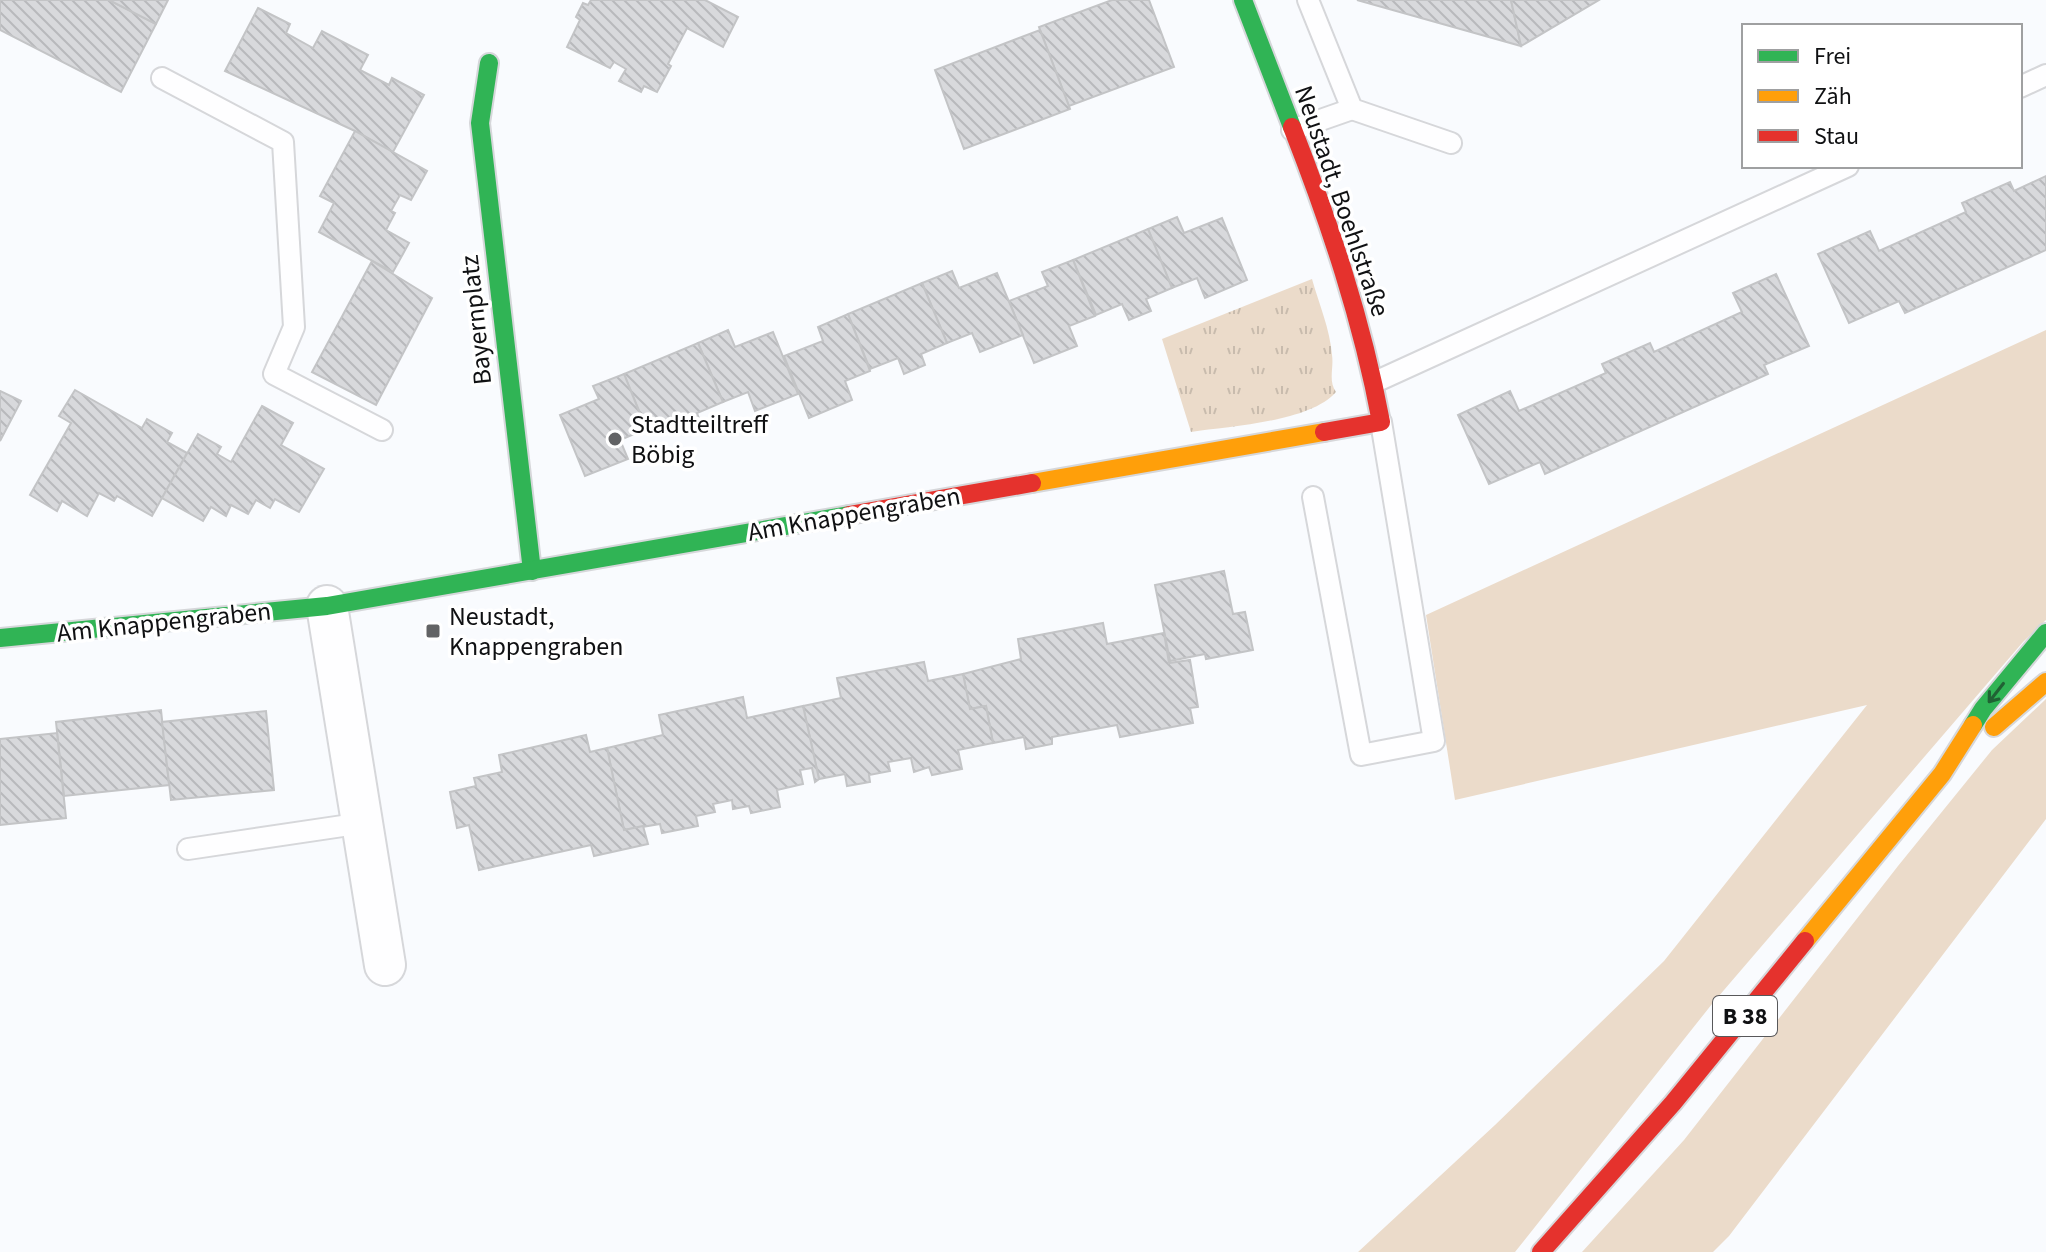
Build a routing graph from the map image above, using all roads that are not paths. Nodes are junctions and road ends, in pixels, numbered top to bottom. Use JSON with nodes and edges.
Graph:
{"nodes":[{"id":1,"x":1243,"y":0,"type":"edge"},
{"id":2,"x":1308,"y":0,"type":"edge"},
{"id":3,"x":489,"y":63,"type":"dead end"},
{"id":4,"x":2046,"y":75,"type":"edge"},
{"id":5,"x":162,"y":78,"type":"dead end"},
{"id":6,"x":2022,"y":86,"type":"edge"},
{"id":7,"x":1352,"y":109,"type":"junction"},
{"id":8,"x":1292,"y":130,"type":"junction"},
{"id":9,"x":1451,"y":143,"type":"dead end"},
{"id":10,"x":1844,"y":168,"type":"edge"},
{"id":11,"x":1375,"y":382,"type":"junction"},
{"id":12,"x":1381,"y":422,"type":"junction"},
{"id":13,"x":382,"y":430,"type":"dead end"},
{"id":14,"x":1313,"y":497,"type":"dead end"},
{"id":15,"x":532,"y":571,"type":"junction"},
{"id":16,"x":327,"y":606,"type":"junction"},
{"id":17,"x":2046,"y":633,"type":"edge"},
{"id":18,"x":0,"y":638,"type":"edge"},
{"id":19,"x":2046,"y":682,"type":"edge"},
{"id":20,"x":1942,"y":774,"type":"junction"},
{"id":21,"x":363,"y":823,"type":"junction"},
{"id":22,"x":188,"y":849,"type":"dead end"},
{"id":23,"x":385,"y":965,"type":"dead end"},
{"id":24,"x":1541,"y":1252,"type":"edge"}],
"edges":[{"from":1,"to":8,"type":"street","name":"Neustadt, Boehlstraße"},
{"from":2,"to":7,"type":"lane"},
{"from":3,"to":15,"type":"street","name":"Bayernplatz"},
{"from":4,"to":6,"type":"lane"},
{"from":5,"to":13,"type":"lane"},
{"from":7,"to":8,"type":"lane"},
{"from":7,"to":9,"type":"lane"},
{"from":8,"to":11,"type":"street","name":"Neustadt, Boehlstraße"},
{"from":10,"to":11,"type":"lane"},
{"from":11,"to":12,"type":"street","name":"Neustadt, Boehlstraße"},
{"from":12,"to":14,"type":"lane"},
{"from":12,"to":15,"type":"street","name":"Am Knappengraben"},
{"from":15,"to":16,"type":"street","name":"Am Knappengraben"},
{"from":16,"to":18,"type":"street","name":"Am Knappengraben"},
{"from":16,"to":21,"type":"street"},
{"from":17,"to":20,"type":"street","number":"B 38","one_way":true},
{"from":19,"to":20,"type":"street","number":"B 38"},
{"from":20,"to":24,"type":"street","number":"B 38"},
{"from":21,"to":22,"type":"lane"},
{"from":21,"to":23,"type":"street"}]}
